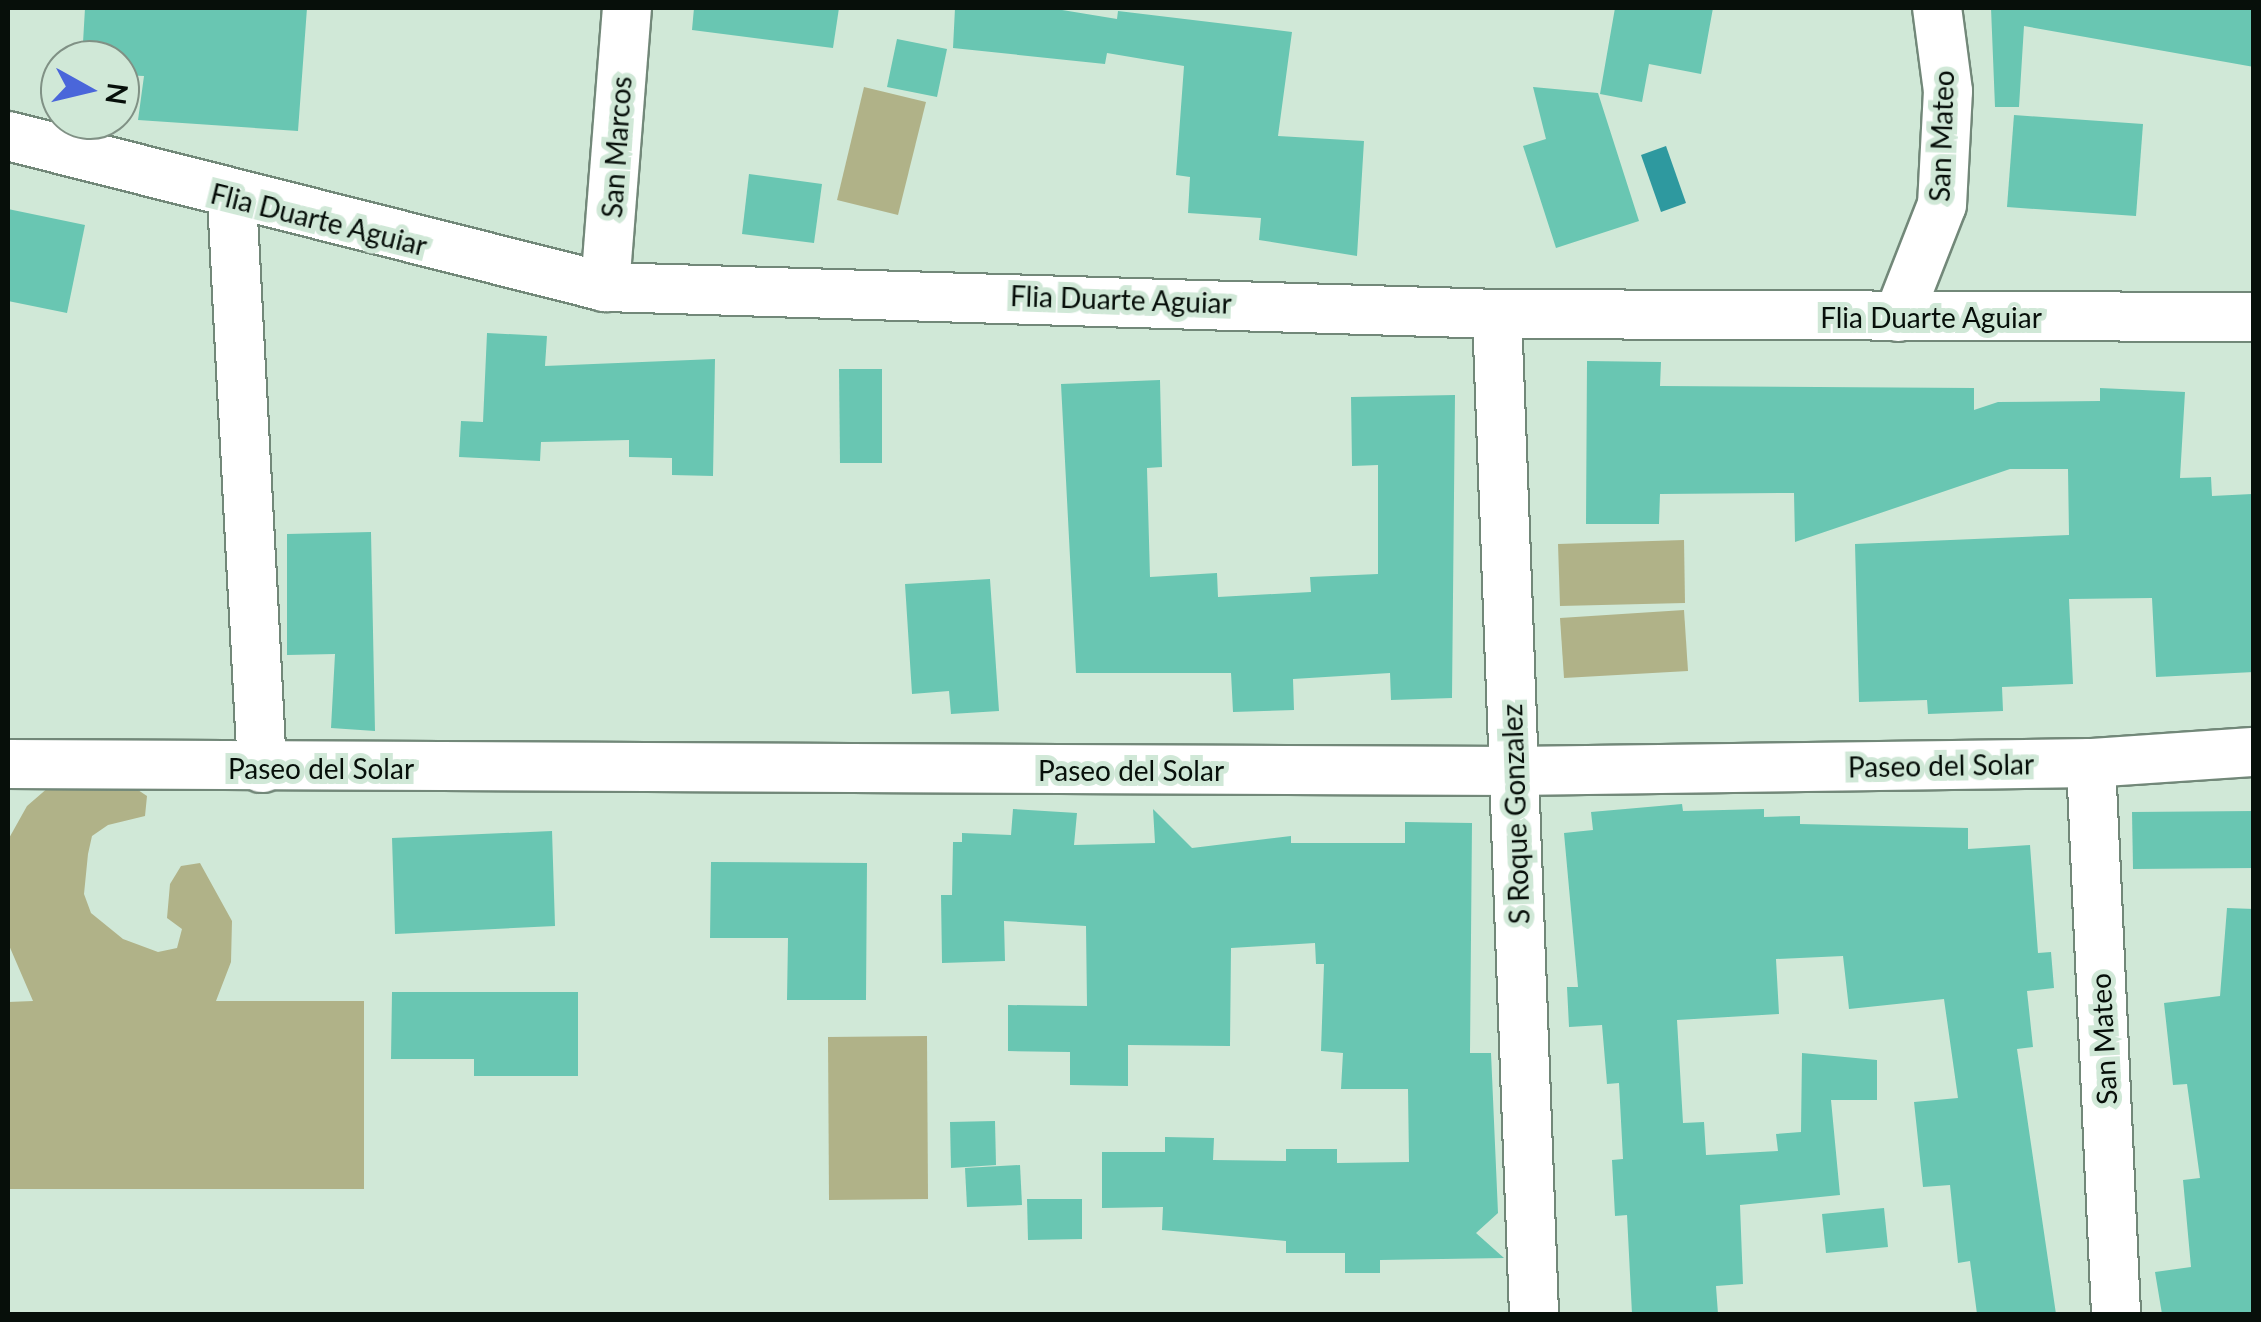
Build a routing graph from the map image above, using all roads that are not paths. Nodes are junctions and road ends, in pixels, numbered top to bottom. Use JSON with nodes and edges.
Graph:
{"nodes":[{"id":1,"x":627,"y":8,"type":"edge"},
{"id":2,"x":1937,"y":8,"type":"edge"},
{"id":3,"x":8,"y":136,"type":"edge"},
{"id":4,"x":232,"y":198,"type":"junction"},
{"id":5,"x":605,"y":287,"type":"junction"},
{"id":6,"x":1497,"y":314,"type":"junction"},
{"id":7,"x":1898,"y":317,"type":"junction"},
{"id":8,"x":2254,"y":317,"type":"edge"},
{"id":9,"x":2254,"y":752,"type":"edge"},
{"id":10,"x":2090,"y":763,"type":"junction"},
{"id":11,"x":8,"y":764,"type":"edge"},
{"id":12,"x":262,"y":768,"type":"junction"},
{"id":13,"x":1514,"y":771,"type":"junction"},
{"id":14,"x":1534,"y":1314,"type":"edge"},
{"id":15,"x":2116,"y":1314,"type":"edge"}],
"edges":[{"from":1,"to":5,"type":"street","name":"San Marcos"},
{"from":2,"to":7,"type":"street","name":"San Mateo"},
{"from":3,"to":4,"type":"street","name":"Flia Duarte Aguiar"},
{"from":4,"to":5,"type":"street","name":"Flia Duarte Aguiar"},
{"from":4,"to":12,"type":"street"},
{"from":5,"to":6,"type":"street","name":"Flia Duarte Aguiar"},
{"from":6,"to":7,"type":"street","name":"Flia Duarte Aguiar"},
{"from":6,"to":13,"type":"street","name":"S Roque Gonzalez"},
{"from":7,"to":8,"type":"street","name":"Flia Duarte Aguiar"},
{"from":9,"to":10,"type":"street","name":"Paseo del Solar"},
{"from":10,"to":13,"type":"street","name":"Paseo del Solar"},
{"from":10,"to":15,"type":"street","name":"San Mateo"},
{"from":11,"to":12,"type":"street","name":"Paseo del Solar"},
{"from":12,"to":13,"type":"street","name":"Paseo del Solar"},
{"from":13,"to":14,"type":"street","name":"S Roque Gonzalez"}]}
